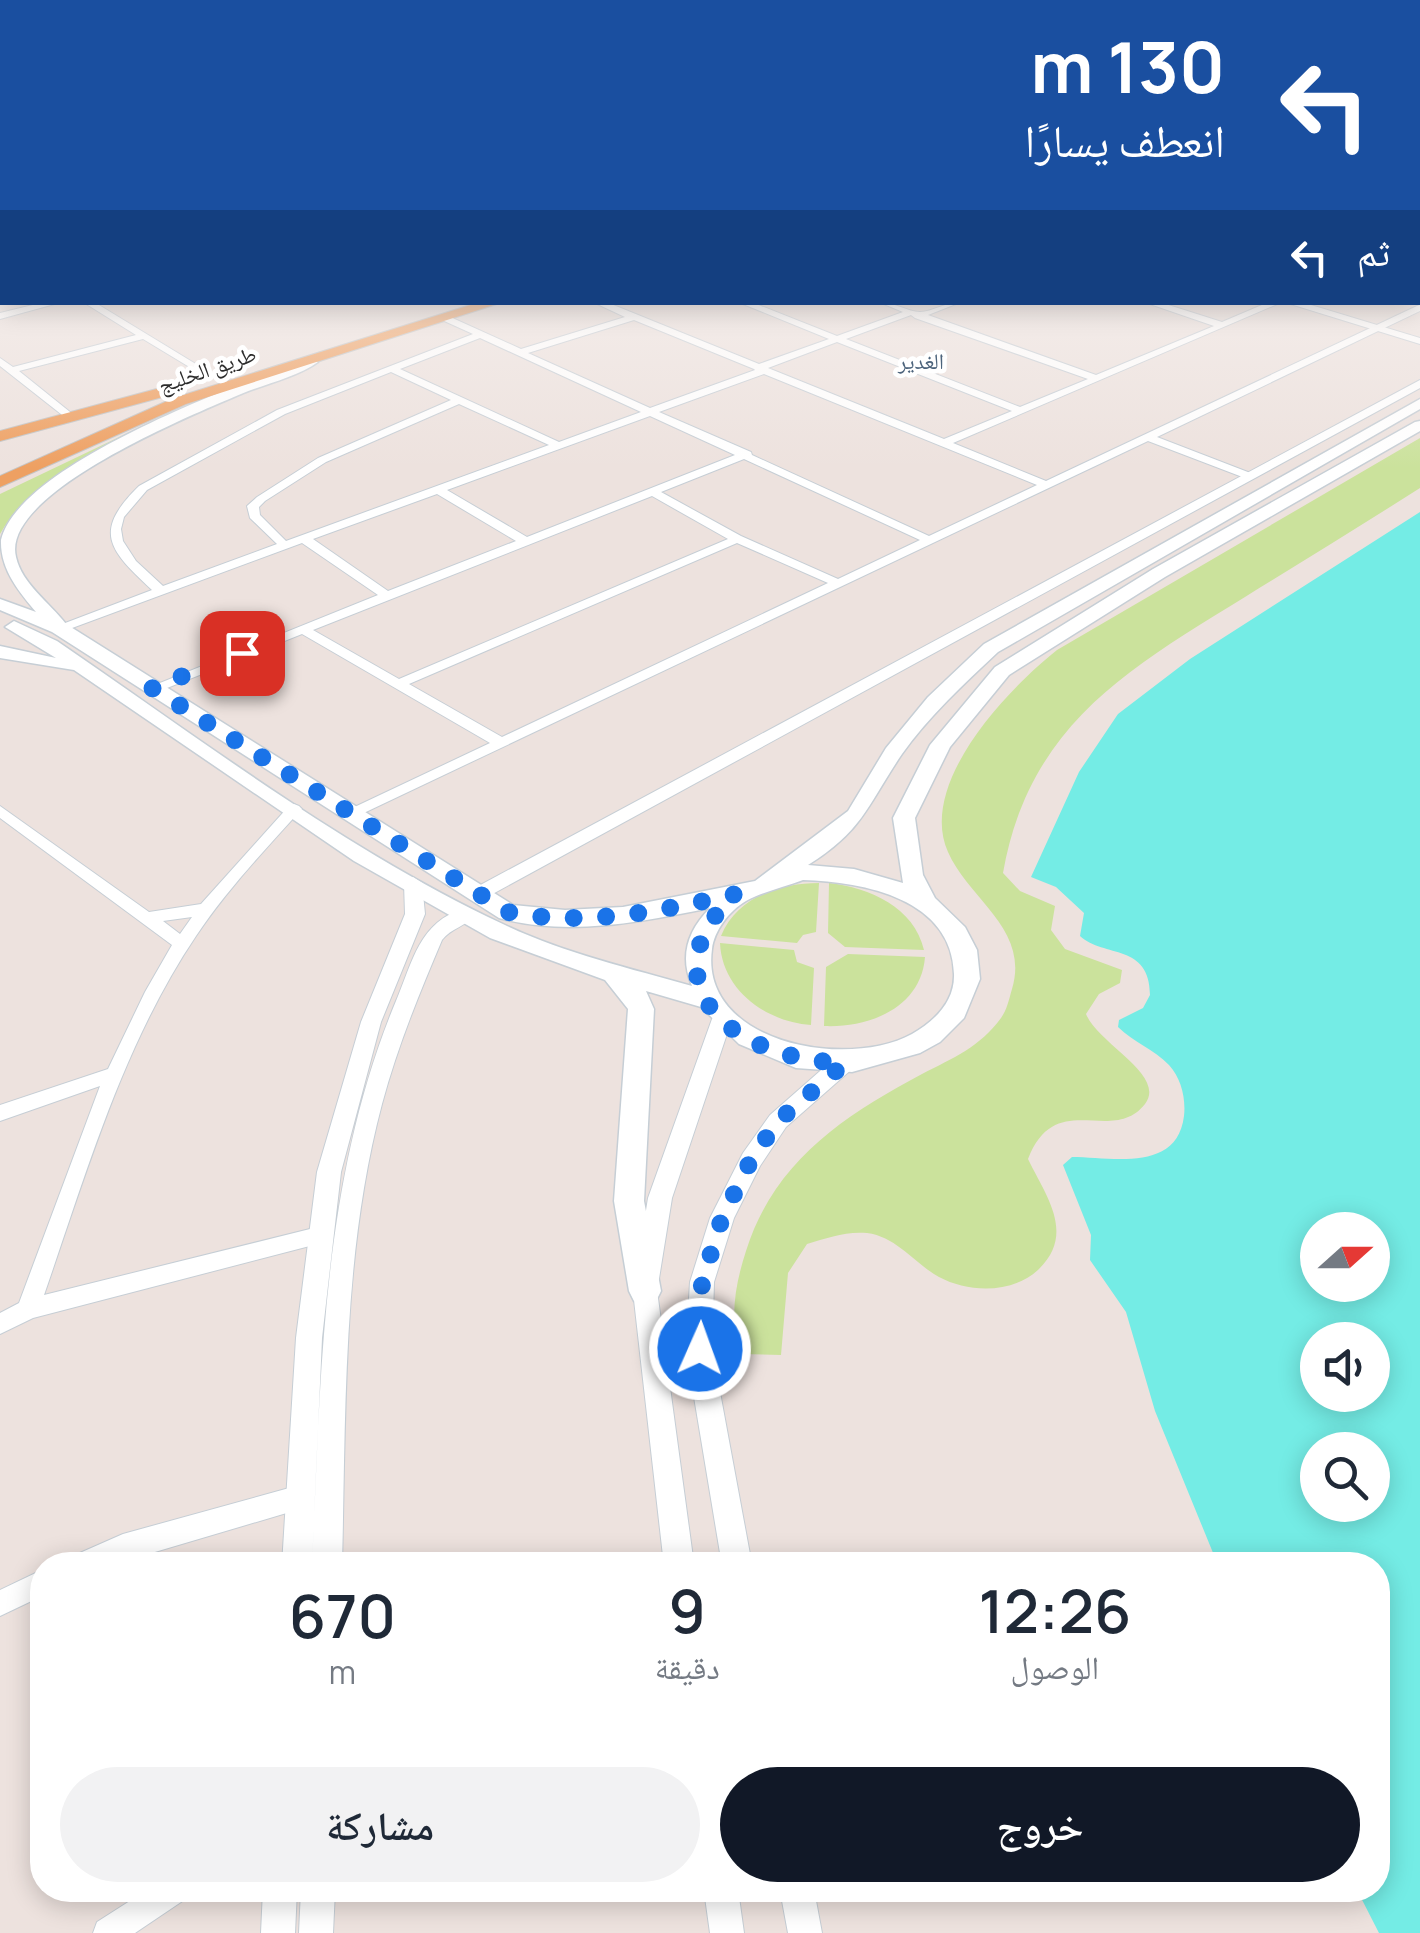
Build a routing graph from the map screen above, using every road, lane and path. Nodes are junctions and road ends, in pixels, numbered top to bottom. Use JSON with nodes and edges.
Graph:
{"nodes":[{"id":1,"x":46,"y":305,"type":"edge"},
{"id":2,"x":92,"y":305,"type":"edge"},
{"id":3,"x":457,"y":305,"type":"edge"},
{"id":4,"x":486,"y":305,"type":"edge"},
{"id":5,"x":604,"y":305,"type":"edge"},
{"id":6,"x":632,"y":305,"type":"edge"},
{"id":7,"x":750,"y":305,"type":"edge"},
{"id":8,"x":891,"y":305,"type":"edge"},
{"id":9,"x":946,"y":305,"type":"edge"},
{"id":10,"x":1158,"y":305,"type":"edge"},
{"id":11,"x":1270,"y":305,"type":"edge"},
{"id":12,"x":1300,"y":305,"type":"edge"},
{"id":13,"x":1317,"y":305,"type":"edge"},
{"id":14,"x":1420,"y":308,"type":"edge"},
{"id":15,"x":618,"y":311,"type":"junction"},
{"id":16,"x":914,"y":314,"type":"junction"},
{"id":17,"x":0,"y":316,"type":"edge"},
{"id":18,"x":634,"y":317,"type":"junction"},
{"id":19,"x":445,"y":318,"type":"junction"},
{"id":20,"x":1221,"y":324,"type":"junction"},
{"id":21,"x":1381,"y":327,"type":"junction"},
{"id":22,"x":481,"y":334,"type":"junction"},
{"id":23,"x":144,"y":336,"type":"junction"},
{"id":24,"x":840,"y":338,"type":"junction"},
{"id":25,"x":1420,"y":338,"type":"edge"},
{"id":26,"x":371,"y":341,"type":"junction"},
{"id":27,"x":521,"y":352,"type":"junction"},
{"id":28,"x":0,"y":361,"type":"edge"},
{"id":29,"x":390,"y":368,"type":"junction"},
{"id":30,"x":199,"y":369,"type":"dead end"},
{"id":31,"x":762,"y":369,"type":"junction"},
{"id":32,"x":12,"y":370,"type":"junction"},
{"id":33,"x":1094,"y":378,"type":"junction"},
{"id":34,"x":1420,"y":383,"type":"edge"},
{"id":35,"x":170,"y":390,"type":"junction"},
{"id":36,"x":459,"y":400,"type":"junction"},
{"id":37,"x":1420,"y":403,"type":"edge"},
{"id":38,"x":1016,"y":409,"type":"junction"},
{"id":39,"x":653,"y":412,"type":"junction"},
{"id":40,"x":70,"y":416,"type":"junction"},
{"id":41,"x":1420,"y":425,"type":"edge"},
{"id":42,"x":0,"y":436,"type":"edge"},
{"id":43,"x":1148,"y":437,"type":"junction"},
{"id":44,"x":944,"y":443,"type":"junction"},
{"id":45,"x":559,"y":446,"type":"junction"},
{"id":46,"x":746,"y":454,"type":"junction"},
{"id":47,"x":52,"y":456,"type":"junction"},
{"id":48,"x":0,"y":464,"type":"edge"},
{"id":49,"x":0,"y":474,"type":"edge"},
{"id":50,"x":1249,"y":476,"type":"junction"},
{"id":51,"x":0,"y":482,"type":"edge"},
{"id":52,"x":1047,"y":484,"type":"junction"},
{"id":53,"x":439,"y":490,"type":"junction"},
{"id":54,"x":652,"y":491,"type":"junction"},
{"id":55,"x":304,"y":538,"type":"junction"},
{"id":56,"x":737,"y":539,"type":"junction"},
{"id":57,"x":929,"y":540,"type":"junction"},
{"id":58,"x":525,"y":541,"type":"junction"},
{"id":59,"x":284,"y":545,"type":"junction"},
{"id":60,"x":838,"y":583,"type":"junction"},
{"id":61,"x":159,"y":588,"type":"junction"},
{"id":62,"x":387,"y":596,"type":"junction"},
{"id":63,"x":0,"y":604,"type":"edge"},
{"id":64,"x":0,"y":623,"type":"edge"},
{"id":65,"x":59,"y":628,"type":"junction"},
{"id":66,"x":302,"y":630,"type":"junction"},
{"id":67,"x":0,"y":652,"type":"edge"},
{"id":68,"x":92,"y":674,"type":"junction"},
{"id":69,"x":398,"y":684,"type":"junction"},
{"id":70,"x":152,"y":688,"type":"junction"},
{"id":71,"x":498,"y":742,"type":"junction"},
{"id":72,"x":294,"y":808,"type":"junction"},
{"id":73,"x":0,"y":811,"type":"edge"},
{"id":74,"x":349,"y":815,"type":"junction"},
{"id":75,"x":766,"y":880,"type":"junction"},
{"id":76,"x":413,"y":884,"type":"junction"},
{"id":77,"x":480,"y":894,"type":"junction"},
{"id":78,"x":736,"y":894,"type":"junction"},
{"id":79,"x":927,"y":906,"type":"junction"},
{"id":80,"x":207,"y":909,"type":"junction"},
{"id":81,"x":465,"y":915,"type":"junction"},
{"id":82,"x":146,"y":918,"type":"junction"},
{"id":83,"x":182,"y":944,"type":"junction"},
{"id":84,"x":614,"y":973,"type":"junction"},
{"id":85,"x":714,"y":1009,"type":"junction"},
{"id":86,"x":844,"y":1064,"type":"junction"},
{"id":87,"x":114,"y":1074,"type":"junction"},
{"id":88,"x":0,"y":1113,"type":"edge"},
{"id":89,"x":322,"y":1235,"type":"junction"},
{"id":90,"x":646,"y":1291,"type":"junction"},
{"id":91,"x":28,"y":1310,"type":"junction"},
{"id":92,"x":0,"y":1324,"type":"edge"},
{"id":93,"x":300,"y":1497,"type":"junction"},
{"id":94,"x":112,"y":1552,"type":"edge"},
{"id":95,"x":297,"y":1552,"type":"edge"},
{"id":96,"x":328,"y":1552,"type":"edge"},
{"id":97,"x":677,"y":1552,"type":"edge"},
{"id":98,"x":735,"y":1552,"type":"edge"},
{"id":99,"x":30,"y":1588,"type":"edge"},
{"id":100,"x":0,"y":1602,"type":"edge"},
{"id":101,"x":156,"y":1902,"type":"edge"},
{"id":102,"x":279,"y":1902,"type":"edge"},
{"id":103,"x":317,"y":1902,"type":"edge"},
{"id":104,"x":723,"y":1902,"type":"edge"},
{"id":105,"x":799,"y":1902,"type":"edge"},
{"id":106,"x":108,"y":1933,"type":"edge"},
{"id":107,"x":278,"y":1933,"type":"edge"},
{"id":108,"x":316,"y":1933,"type":"edge"},
{"id":109,"x":727,"y":1933,"type":"edge"},
{"id":110,"x":805,"y":1933,"type":"edge"}],
"edges":[{"from":1,"to":17,"type":"street"},
{"from":2,"to":23,"type":"street"},
{"from":3,"to":35,"type":"main road","name":"طريق الخليج"},
{"from":4,"to":19,"type":"main road","name":"طريق الخليج"},
{"from":5,"to":15,"type":"street"},
{"from":6,"to":15,"type":"street"},
{"from":7,"to":24,"type":"street"},
{"from":8,"to":16,"type":"street"},
{"from":9,"to":16,"type":"street"},
{"from":10,"to":20,"type":"street"},
{"from":11,"to":20,"type":"street"},
{"from":12,"to":21,"type":"street"},
{"from":13,"to":21,"type":"street"},
{"from":14,"to":21,"type":"street"},
{"from":15,"to":18,"type":"street"},
{"from":16,"to":24,"type":"street"},
{"from":16,"to":33,"type":"street"},
{"from":18,"to":27,"type":"street"},
{"from":18,"to":31,"type":"street"},
{"from":19,"to":22,"type":"street"},
{"from":19,"to":26,"type":"main road","name":"طريق الخليج"},
{"from":20,"to":33,"type":"street"},
{"from":21,"to":25,"type":"street"},
{"from":21,"to":43,"type":"street"},
{"from":22,"to":27,"type":"street"},
{"from":22,"to":29,"type":"street"},
{"from":23,"to":30,"type":"street"},
{"from":23,"to":32,"type":"street"},
{"from":24,"to":31,"type":"street"},
{"from":24,"to":38,"type":"street"},
{"from":26,"to":47,"type":"main road","name":"طريق الخليج"},
{"from":26,"to":65,"type":"main road"},
{"from":27,"to":39,"type":"street"},
{"from":28,"to":32,"type":"street"},
{"from":29,"to":36,"type":"street"},
{"from":29,"to":61,"type":"street"},
{"from":31,"to":39,"type":"street"},
{"from":31,"to":44,"type":"street"},
{"from":32,"to":40,"type":"street"},
{"from":33,"to":38,"type":"street"},
{"from":34,"to":50,"type":"street"},
{"from":35,"to":40,"type":"main road"},
{"from":35,"to":48,"type":"main road","name":"طريق الخليج"},
{"from":36,"to":45,"type":"street"},
{"from":36,"to":59,"type":"street"},
{"from":37,"to":75,"type":"main road"},
{"from":38,"to":44,"type":"street"},
{"from":39,"to":45,"type":"street"},
{"from":39,"to":46,"type":"street"},
{"from":40,"to":42,"type":"main road"},
{"from":41,"to":79,"type":"main road"},
{"from":43,"to":50,"type":"street"},
{"from":43,"to":52,"type":"street"},
{"from":44,"to":52,"type":"street"},
{"from":45,"to":53,"type":"street"},
{"from":46,"to":54,"type":"street"},
{"from":46,"to":57,"type":"street"},
{"from":47,"to":49,"type":"main road"},
{"from":47,"to":51,"type":"main road","name":"طريق الخليج"},
{"from":50,"to":77,"type":"street"},
{"from":52,"to":57,"type":"street"},
{"from":53,"to":55,"type":"street"},
{"from":53,"to":58,"type":"street"},
{"from":54,"to":56,"type":"street"},
{"from":54,"to":58,"type":"street"},
{"from":55,"to":59,"type":"street"},
{"from":55,"to":62,"type":"street"},
{"from":56,"to":60,"type":"street"},
{"from":56,"to":69,"type":"street"},
{"from":57,"to":60,"type":"street"},
{"from":58,"to":62,"type":"street"},
{"from":59,"to":61,"type":"street"},
{"from":60,"to":71,"type":"street"},
{"from":61,"to":65,"type":"street"},
{"from":62,"to":66,"type":"street"},
{"from":63,"to":65,"type":"main road"},
{"from":64,"to":68,"type":"main road"},
{"from":65,"to":70,"type":"main road"},
{"from":66,"to":69,"type":"street"},
{"from":66,"to":70,"type":"street"},
{"from":67,"to":68,"type":"main road"},
{"from":68,"to":72,"type":"main road"},
{"from":69,"to":71,"type":"street"},
{"from":70,"to":74,"type":"main road"},
{"from":71,"to":74,"type":"street"},
{"from":72,"to":76,"type":"main road"},
{"from":72,"to":80,"type":"street"},
{"from":73,"to":82,"type":"street"},
{"from":74,"to":77,"type":"main road"},
{"from":75,"to":78,"type":"main road"},
{"from":75,"to":79,"type":"main road"},
{"from":76,"to":81,"type":"main road"},
{"from":76,"to":89,"type":"street"},
{"from":77,"to":78,"type":"main road"},
{"from":78,"to":85,"type":"main road"},
{"from":79,"to":86,"type":"main road"},
{"from":80,"to":82,"type":"street"},
{"from":80,"to":83,"type":"street"},
{"from":81,"to":84,"type":"main road"},
{"from":81,"to":96,"type":"street"},
{"from":82,"to":83,"type":"street"},
{"from":83,"to":87,"type":"street"},
{"from":84,"to":85,"type":"main road"},
{"from":84,"to":90,"type":"main road"},
{"from":85,"to":86,"type":"main road"},
{"from":85,"to":90,"type":"street"},
{"from":86,"to":98,"type":"street"},
{"from":87,"to":88,"type":"street"},
{"from":87,"to":91,"type":"street"},
{"from":89,"to":91,"type":"street"},
{"from":89,"to":93,"type":"street"},
{"from":90,"to":97,"type":"street"},
{"from":91,"to":92,"type":"street"},
{"from":93,"to":94,"type":"street"},
{"from":93,"to":95,"type":"street"},
{"from":99,"to":100,"type":"street"},
{"from":101,"to":106,"type":"street"},
{"from":102,"to":107,"type":"street"},
{"from":103,"to":108,"type":"street"},
{"from":104,"to":109,"type":"street"},
{"from":105,"to":110,"type":"street"}]}
